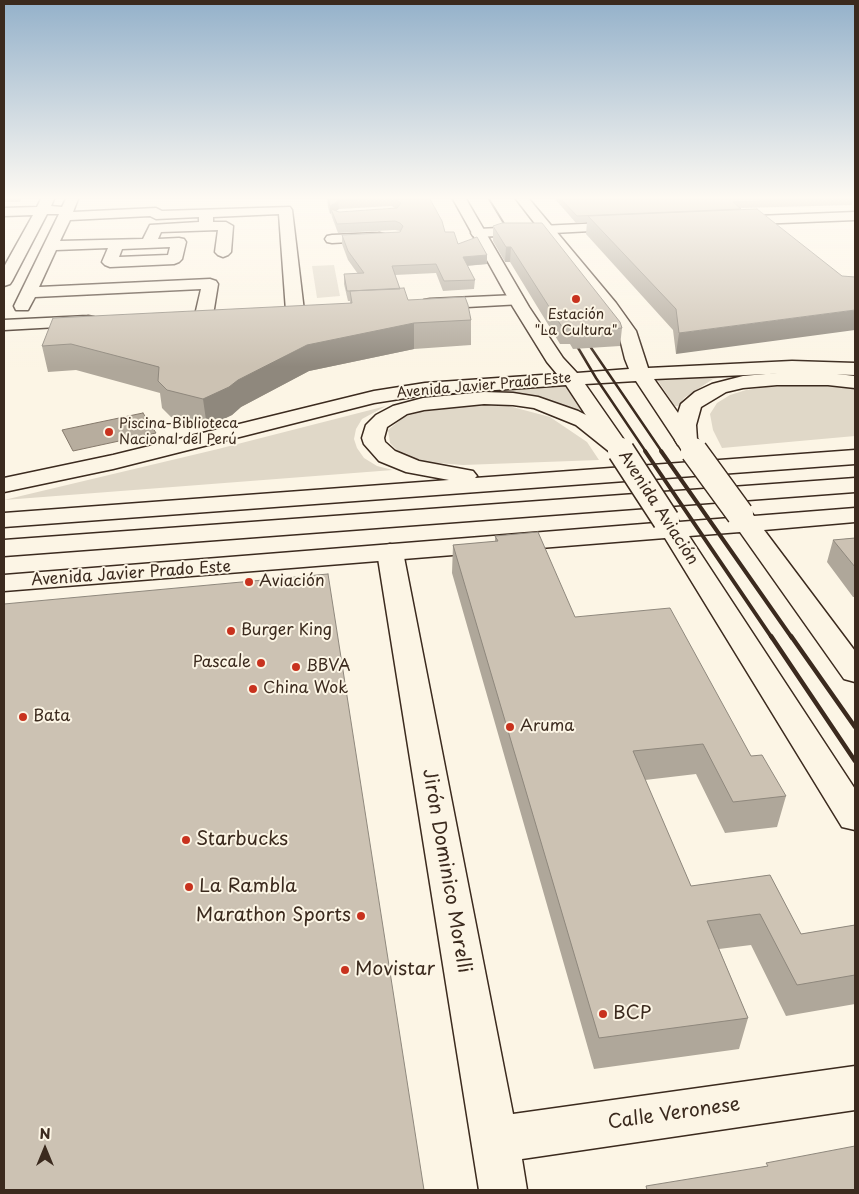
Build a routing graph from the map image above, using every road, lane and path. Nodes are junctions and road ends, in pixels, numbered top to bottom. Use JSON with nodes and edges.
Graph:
{"nodes":[{"id":1,"x":18,"y":255,"type":"edge"},
{"id":2,"x":47,"y":255,"type":"edge"},
{"id":3,"x":113,"y":255,"type":"edge"},
{"id":4,"x":175,"y":255,"type":"edge"},
{"id":5,"x":289,"y":255,"type":"edge"},
{"id":6,"x":490,"y":255,"type":"edge"},
{"id":7,"x":567,"y":255,"type":"edge"},
{"id":8,"x":174,"y":259,"type":"junction"},
{"id":9,"x":110,"y":262,"type":"junction"},
{"id":10,"x":4,"y":281,"type":"edge"},
{"id":11,"x":168,"y":286,"type":"junction"},
{"id":12,"x":102,"y":289,"type":"junction"},
{"id":13,"x":28,"y":292,"type":"junction"},
{"id":14,"x":516,"y":300,"type":"junction"},
{"id":15,"x":412,"y":305,"type":"edge"},
{"id":16,"x":314,"y":310,"type":"edge"},
{"id":17,"x":295,"y":311,"type":"junction"},
{"id":18,"x":277,"y":312,"type":"edge"},
{"id":19,"x":222,"y":314,"type":"edge"},
{"id":20,"x":204,"y":315,"type":"junction"},
{"id":21,"x":185,"y":316,"type":"edge"},
{"id":22,"x":109,"y":320,"type":"edge"},
{"id":23,"x":8,"y":325,"type":"edge"},
{"id":24,"x":4,"y":343,"type":"edge"},
{"id":25,"x":792,"y":368,"type":"junction"},
{"id":26,"x":855,"y":369,"type":"edge"},
{"id":27,"x":641,"y":374,"type":"junction"},
{"id":28,"x":855,"y":374,"type":"edge"},
{"id":29,"x":571,"y":378,"type":"junction"},
{"id":30,"x":855,"y":382,"type":"edge"},
{"id":31,"x":687,"y":442,"type":"junction"},
{"id":32,"x":620,"y":449,"type":"junction"},
{"id":33,"x":855,"y":457,"type":"edge"},
{"id":34,"x":516,"y":483,"type":"junction"},
{"id":35,"x":4,"y":485,"type":"edge"},
{"id":36,"x":855,"y":485,"type":"edge"},
{"id":37,"x":4,"y":507,"type":"edge"},
{"id":38,"x":167,"y":508,"type":"junction"},
{"id":39,"x":855,"y":515,"type":"edge"},
{"id":40,"x":743,"y":519,"type":"junction"},
{"id":41,"x":4,"y":520,"type":"edge"},
{"id":42,"x":670,"y":525,"type":"junction"},
{"id":43,"x":115,"y":540,"type":"junction"},
{"id":44,"x":4,"y":548,"type":"edge"},
{"id":45,"x":390,"y":552,"type":"junction"},
{"id":46,"x":4,"y":559,"type":"edge"},
{"id":47,"x":4,"y":584,"type":"edge"},
{"id":48,"x":855,"y":672,"type":"edge"},
{"id":49,"x":855,"y":817,"type":"edge"},
{"id":50,"x":855,"y":1088,"type":"edge"},
{"id":51,"x":494,"y":1140,"type":"junction"},
{"id":52,"x":502,"y":1190,"type":"edge"}],
"edges":[{"from":1,"to":10,"type":"main road"},
{"from":2,"to":13,"type":"main road"},
{"from":3,"to":9,"type":"main road"},
{"from":4,"to":8,"type":"main road"},
{"from":5,"to":17,"type":"main road"},
{"from":6,"to":14,"type":"main road","name":"Avenida Aviación"},
{"from":7,"to":27,"type":"main road"},
{"from":8,"to":9,"type":"main road"},
{"from":8,"to":11,"type":"main road"},
{"from":9,"to":12,"type":"main road"},
{"from":11,"to":12,"type":"main road"},
{"from":11,"to":20,"type":"main road"},
{"from":12,"to":13,"type":"main road"},
{"from":13,"to":23,"type":"main road"},
{"from":14,"to":15,"type":"main road"},
{"from":14,"to":29,"type":"main road","name":"Avenida Aviación"},
{"from":16,"to":17,"type":"main road"},
{"from":17,"to":18,"type":"main road"},
{"from":19,"to":20,"type":"main road"},
{"from":20,"to":21,"type":"main road"},
{"from":22,"to":23,"type":"main road"},
{"from":23,"to":24,"type":"main road"},
{"from":25,"to":26,"type":"main road","name":"Avenida Javier Prado Este"},
{"from":25,"to":27,"type":"main road","name":"Avenida Javier Prado Este"},
{"from":25,"to":28,"type":"main road"},
{"from":27,"to":29,"type":"main road","name":"Avenida Javier Prado Este"},
{"from":27,"to":31,"type":"main road"},
{"from":29,"to":32,"type":"main road","name":"Avenida Aviación"},
{"from":29,"to":35,"type":"main road","name":"Avenida Javier Prado Este"},
{"from":30,"to":31,"type":"main road"},
{"from":31,"to":40,"type":"main road","bridge":true},
{"from":32,"to":34,"type":"main road"},
{"from":32,"to":42,"type":"main road","name":"Avenida Aviación","bridge":true},
{"from":33,"to":34,"type":"main road"},
{"from":34,"to":38,"type":"main road"},
{"from":36,"to":43,"type":"main road"},
{"from":37,"to":38,"type":"main road"},
{"from":38,"to":41,"type":"main road"},
{"from":39,"to":40,"type":"main road","name":"Avenida Javier Prado Este"},
{"from":40,"to":42,"type":"main road","name":"Avenida Javier Prado Este"},
{"from":40,"to":48,"type":"main road"},
{"from":42,"to":45,"type":"main road","name":"Avenida Javier Prado Este"},
{"from":42,"to":49,"type":"main road","name":"Avenida Aviación"},
{"from":43,"to":44,"type":"main road"},
{"from":43,"to":46,"type":"main road"},
{"from":45,"to":47,"type":"main road","name":"Avenida Javier Prado Este"},
{"from":45,"to":51,"type":"main road","name":"Jirón Dominico Morelli"},
{"from":50,"to":51,"type":"main road","name":"Calle Veronese"},
{"from":51,"to":52,"type":"main road","name":"Jirón Dominico Morelli"}]}
